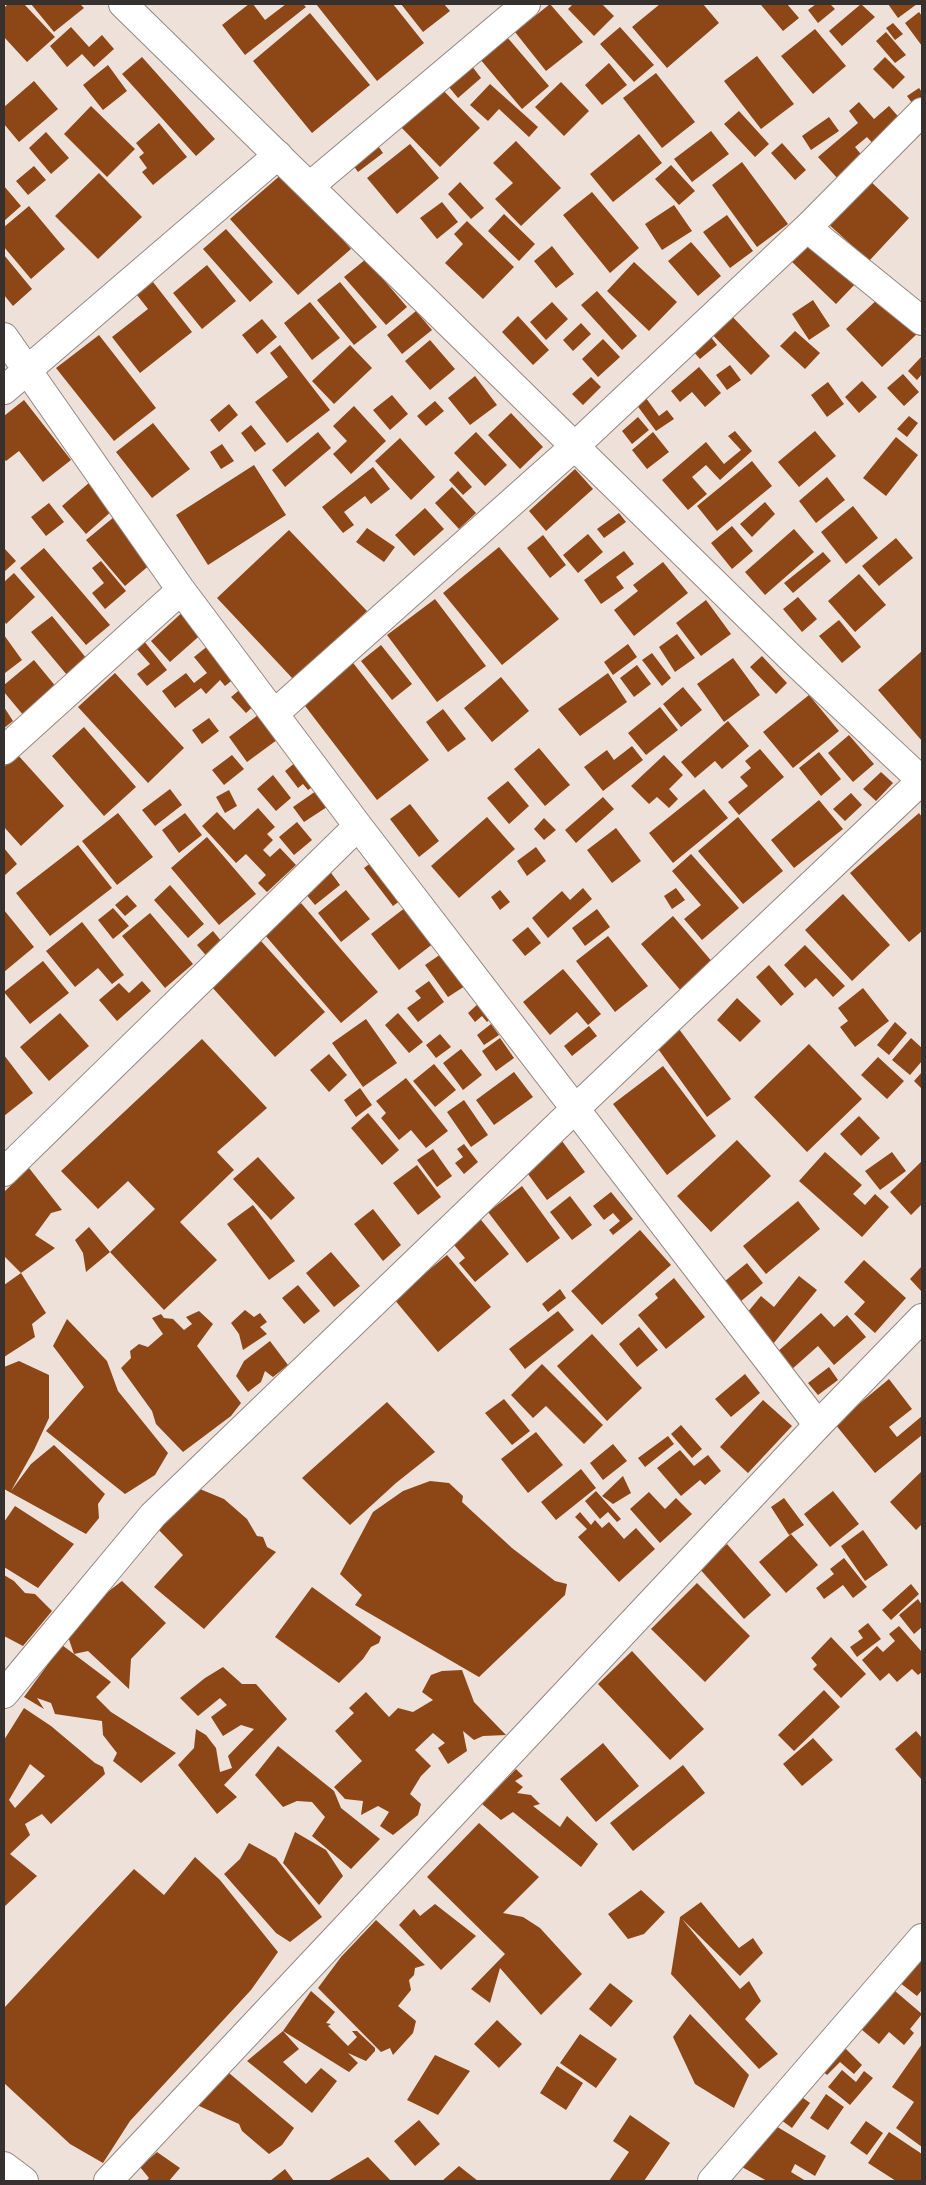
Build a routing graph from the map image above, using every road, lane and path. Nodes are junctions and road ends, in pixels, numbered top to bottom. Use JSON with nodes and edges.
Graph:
{"nodes":[{"id":1,"x":123,"y":4,"type":"edge"},
{"id":2,"x":526,"y":4,"type":"edge"},
{"id":3,"x":922,"y":112,"type":"edge"},
{"id":4,"x":278,"y":155,"type":"junction"},
{"id":5,"x":310,"y":186,"type":"junction"},
{"id":6,"x":807,"y":228,"type":"junction"},
{"id":7,"x":922,"y":321,"type":"edge"},
{"id":8,"x":4,"y":337,"type":"edge"},
{"id":9,"x":26,"y":369,"type":"junction"},
{"id":10,"x":4,"y":390,"type":"edge"},
{"id":11,"x":575,"y":446,"type":"junction"},
{"id":12,"x":181,"y":590,"type":"junction"},
{"id":13,"x":274,"y":714,"type":"junction"},
{"id":14,"x":4,"y":750,"type":"edge"},
{"id":15,"x":922,"y":781,"type":"edge"},
{"id":16,"x":358,"y":826,"type":"junction"},
{"id":17,"x":575,"y":1109,"type":"junction"},
{"id":18,"x":4,"y":1172,"type":"edge"},
{"id":19,"x":922,"y":1318,"type":"edge"},
{"id":20,"x":818,"y":1425,"type":"junction"},
{"id":21,"x":4,"y":1694,"type":"edge"},
{"id":22,"x":922,"y":1938,"type":"edge"},
{"id":23,"x":4,"y":2166,"type":"edge"},
{"id":24,"x":24,"y":2181,"type":"edge"},
{"id":25,"x":108,"y":2181,"type":"edge"},
{"id":26,"x":712,"y":2181,"type":"edge"}],
"edges":[{"from":1,"to":4,"type":"street"},
{"from":2,"to":5,"type":"street"},
{"from":3,"to":6,"type":"street"},
{"from":4,"to":5,"type":"street"},
{"from":4,"to":9,"type":"street"},
{"from":5,"to":11,"type":"street"},
{"from":6,"to":7,"type":"street"},
{"from":6,"to":11,"type":"street"},
{"from":8,"to":9,"type":"street"},
{"from":9,"to":10,"type":"street"},
{"from":9,"to":12,"type":"street"},
{"from":11,"to":13,"type":"street"},
{"from":11,"to":15,"type":"street"},
{"from":12,"to":13,"type":"street"},
{"from":12,"to":14,"type":"street"},
{"from":13,"to":16,"type":"street"},
{"from":15,"to":17,"type":"street"},
{"from":16,"to":17,"type":"street"},
{"from":16,"to":18,"type":"street"},
{"from":17,"to":20,"type":"street"},
{"from":17,"to":21,"type":"street"},
{"from":19,"to":20,"type":"street"},
{"from":20,"to":25,"type":"street"},
{"from":22,"to":26,"type":"street"},
{"from":23,"to":24,"type":"street"}]}
